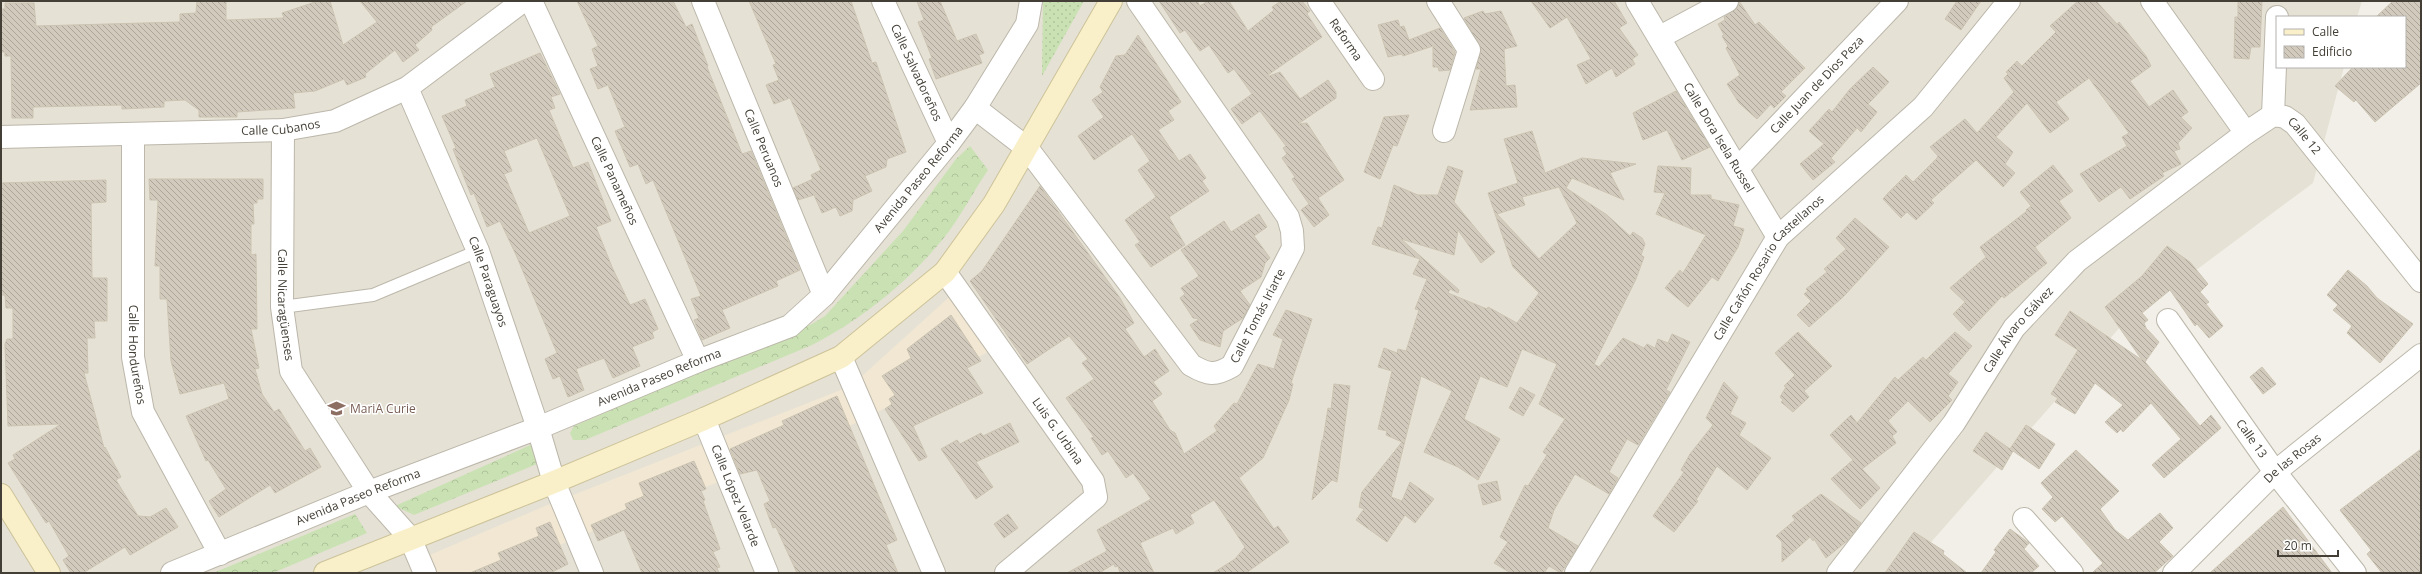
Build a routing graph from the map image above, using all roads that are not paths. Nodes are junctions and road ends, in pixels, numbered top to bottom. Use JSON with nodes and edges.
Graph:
{"nodes":[{"id":1,"x":523,"y":1,"type":"edge"},
{"id":2,"x":531,"y":1,"type":"edge"},
{"id":3,"x":703,"y":1,"type":"edge"},
{"id":4,"x":883,"y":1,"type":"edge"},
{"id":5,"x":1031,"y":1,"type":"edge"},
{"id":6,"x":1111,"y":1,"type":"edge"},
{"id":7,"x":1138,"y":1,"type":"edge"},
{"id":8,"x":1319,"y":1,"type":"edge"},
{"id":9,"x":1438,"y":1,"type":"edge"},
{"id":10,"x":1637,"y":1,"type":"edge"},
{"id":11,"x":1726,"y":1,"type":"edge"},
{"id":12,"x":1897,"y":1,"type":"edge"},
{"id":13,"x":2008,"y":1,"type":"edge"},
{"id":14,"x":2152,"y":1,"type":"edge"},
{"id":15,"x":2278,"y":1,"type":"edge"},
{"id":16,"x":2277,"y":16,"type":"edge"},
{"id":17,"x":1660,"y":37,"type":"junction"},
{"id":18,"x":2276,"y":42,"type":"edge"},
{"id":19,"x":1374,"y":79,"type":"dead end"},
{"id":20,"x":407,"y":88,"type":"junction"},
{"id":21,"x":975,"y":108,"type":"junction"},
{"id":22,"x":2273,"y":115,"type":"junction"},
{"id":23,"x":283,"y":130,"type":"junction"},
{"id":24,"x":1444,"y":131,"type":"dead end"},
{"id":25,"x":2246,"y":133,"type":"junction"},
{"id":26,"x":133,"y":134,"type":"junction"},
{"id":27,"x":1,"y":138,"type":"edge"},
{"id":28,"x":949,"y":143,"type":"junction"},
{"id":29,"x":1027,"y":148,"type":"junction"},
{"id":30,"x":1737,"y":169,"type":"junction"},
{"id":31,"x":1778,"y":237,"type":"junction"},
{"id":32,"x":478,"y":251,"type":"junction"},
{"id":33,"x":945,"y":272,"type":"junction"},
{"id":34,"x":2421,"y":281,"type":"edge"},
{"id":35,"x":824,"y":295,"type":"junction"},
{"id":36,"x":282,"y":307,"type":"junction"},
{"id":37,"x":2168,"y":320,"type":"dead end"},
{"id":38,"x":2421,"y":355,"type":"edge"},
{"id":39,"x":841,"y":356,"type":"junction"},
{"id":40,"x":698,"y":361,"type":"junction"},
{"id":41,"x":704,"y":419,"type":"junction"},
{"id":42,"x":538,"y":428,"type":"junction"},
{"id":43,"x":2275,"y":472,"type":"junction"},
{"id":44,"x":554,"y":482,"type":"junction"},
{"id":45,"x":369,"y":492,"type":"junction"},
{"id":46,"x":1,"y":495,"type":"edge"},
{"id":47,"x":2024,"y":519,"type":"dead end"},
{"id":48,"x":410,"y":538,"type":"junction"},
{"id":49,"x":220,"y":554,"type":"junction"},
{"id":50,"x":49,"y":573,"type":"edge"},
{"id":51,"x":172,"y":573,"type":"edge"},
{"id":52,"x":325,"y":573,"type":"edge"},
{"id":53,"x":425,"y":573,"type":"edge"},
{"id":54,"x":592,"y":573,"type":"edge"},
{"id":55,"x":767,"y":573,"type":"edge"},
{"id":56,"x":934,"y":573,"type":"edge"},
{"id":57,"x":1006,"y":573,"type":"edge"},
{"id":58,"x":1576,"y":573,"type":"edge"},
{"id":59,"x":1838,"y":573,"type":"edge"},
{"id":60,"x":2072,"y":573,"type":"edge"},
{"id":61,"x":2174,"y":573,"type":"edge"},
{"id":62,"x":2355,"y":573,"type":"edge"}],
"edges":[{"from":1,"to":20,"type":"street","name":"Calle Cubanos"},
{"from":2,"to":40,"type":"street","name":"Calle Panameños"},
{"from":3,"to":35,"type":"street","name":"Calle Peruanos"},
{"from":4,"to":28,"type":"street","name":"Calle Salvadoreños"},
{"from":5,"to":21,"type":"street","name":"Avenida Paseo Reforma"},
{"from":6,"to":29,"type":"main road"},
{"from":7,"to":29,"type":"street","name":"Calle Tomás Iriarte"},
{"from":8,"to":19,"type":"street","name":"Reforma"},
{"from":9,"to":24,"type":"street"},
{"from":10,"to":17,"type":"street","name":"Calle Dora Isela Russel"},
{"from":11,"to":17,"type":"street"},
{"from":12,"to":30,"type":"street","name":"Calle Juan de Dios Peza"},
{"from":13,"to":31,"type":"street","name":"Calle Cañón Rosario Castellanos"},
{"from":14,"to":25,"type":"street"},
{"from":15,"to":16,"type":"street"},
{"from":17,"to":30,"type":"street","name":"Calle Dora Isela Russel"},
{"from":18,"to":22,"type":"street"},
{"from":20,"to":23,"type":"street","name":"Calle Cubanos"},
{"from":20,"to":32,"type":"street","name":"Calle Paraguayos"},
{"from":21,"to":28,"type":"street","name":"Avenida Paseo Reforma"},
{"from":21,"to":29,"type":"street","name":"Calle Tomás Iriarte"},
{"from":22,"to":25,"type":"street","name":"Calle 12"},
{"from":22,"to":34,"type":"street","name":"Calle 12"},
{"from":23,"to":26,"type":"street","name":"Calle Cubanos"},
{"from":23,"to":36,"type":"street","name":"Calle Nicaragüenses"},
{"from":25,"to":59,"type":"street","name":"Calle Álvaro Gálvez"},
{"from":26,"to":27,"type":"street","name":"Calle Cubanos"},
{"from":26,"to":49,"type":"street","name":"Calle Hondureños"},
{"from":28,"to":35,"type":"street","name":"Avenida Paseo Reforma"},
{"from":29,"to":33,"type":"main road"},
{"from":30,"to":31,"type":"street","name":"Calle Dora Isela Russel"},
{"from":31,"to":58,"type":"street","name":"Calle Cañón Rosario Castellanos"},
{"from":32,"to":36,"type":"lane"},
{"from":32,"to":42,"type":"street","name":"Calle Paraguayos"},
{"from":33,"to":39,"type":"main road"},
{"from":33,"to":57,"type":"street","name":"Luis G. Urbina"},
{"from":35,"to":40,"type":"street","name":"Avenida Paseo Reforma"},
{"from":36,"to":45,"type":"street","name":"Calle Nicaragüenses"},
{"from":37,"to":43,"type":"street","name":"Calle 13"},
{"from":38,"to":43,"type":"street","name":"De las Rosas"},
{"from":39,"to":41,"type":"main road"},
{"from":39,"to":56,"type":"street"},
{"from":40,"to":42,"type":"street","name":"Avenida Paseo Reforma"},
{"from":41,"to":44,"type":"main road"},
{"from":41,"to":55,"type":"street","name":"Calle López Velarde"},
{"from":42,"to":44,"type":"street","name":"Calle Paraguayos"},
{"from":42,"to":45,"type":"street","name":"Avenida Paseo Reforma"},
{"from":43,"to":61,"type":"street","name":"De las Rosas"},
{"from":43,"to":62,"type":"street","name":"Calle 13"},
{"from":44,"to":48,"type":"main road"},
{"from":44,"to":54,"type":"street"},
{"from":45,"to":48,"type":"street","name":"Calle Nicaragüenses"},
{"from":45,"to":49,"type":"street","name":"Avenida Paseo Reforma"},
{"from":46,"to":50,"type":"main road"},
{"from":47,"to":60,"type":"street"},
{"from":48,"to":52,"type":"main road"},
{"from":48,"to":53,"type":"street","name":"Calle Nicaragüenses"},
{"from":49,"to":51,"type":"street","name":"Avenida Paseo Reforma"}]}
